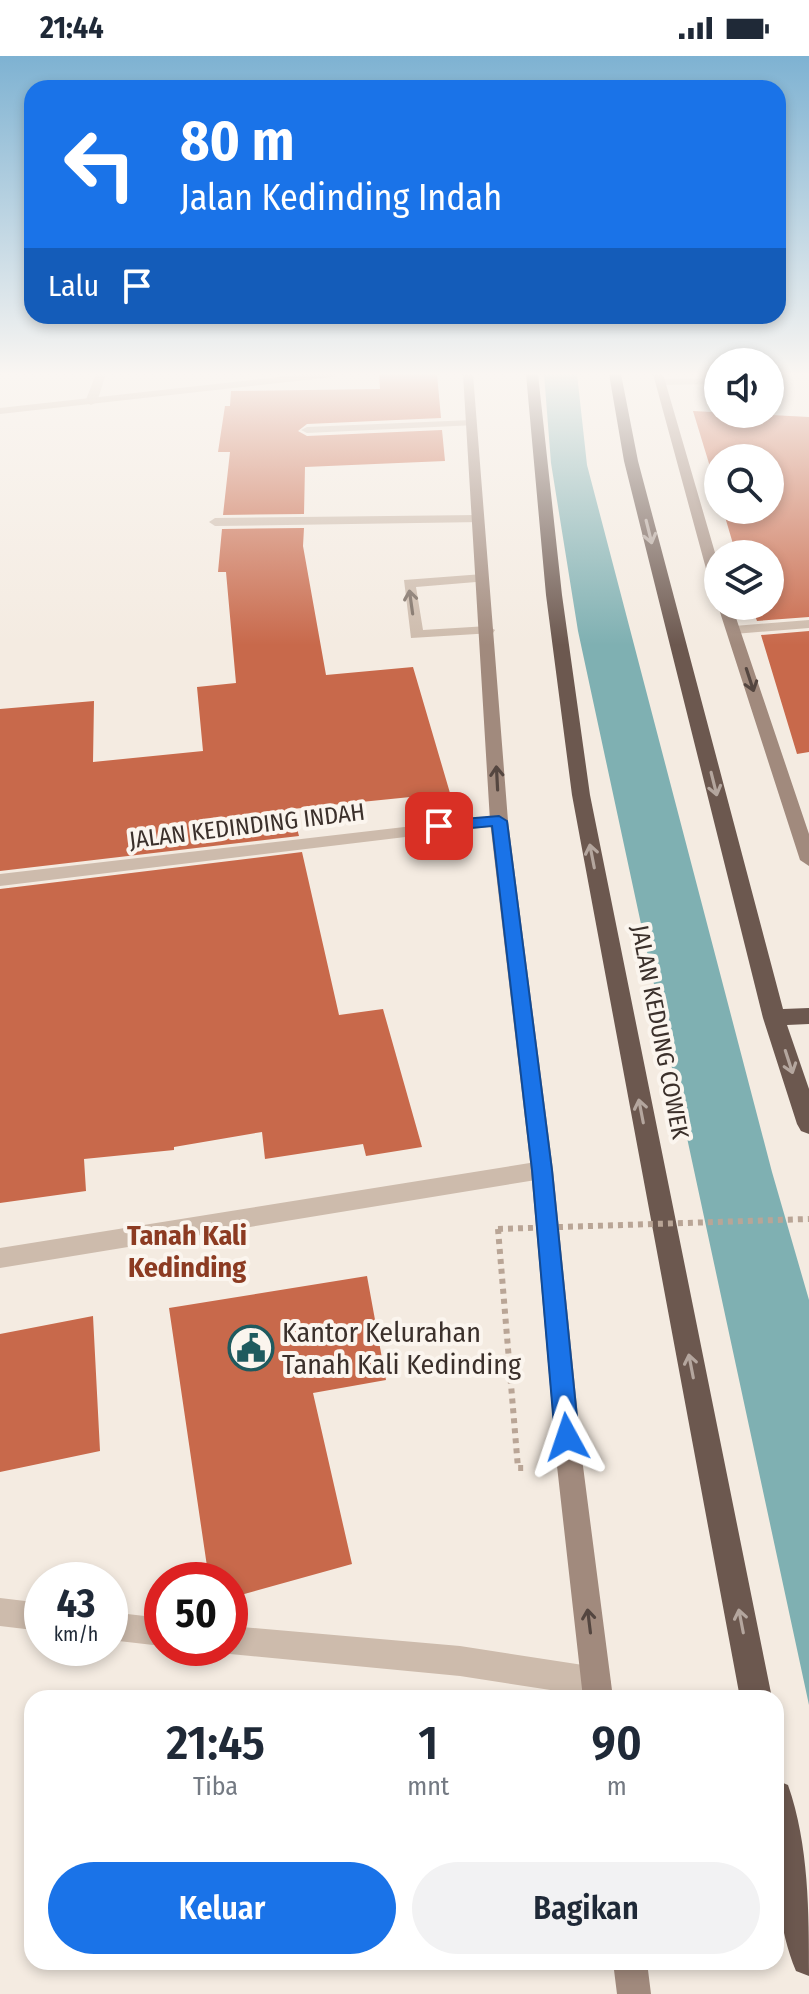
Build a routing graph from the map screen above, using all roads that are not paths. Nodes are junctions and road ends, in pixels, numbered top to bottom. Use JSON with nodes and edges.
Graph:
{"nodes":[{"id":1,"x":475,"y":464,"type":"edge"},
{"id":2,"x":541,"y":464,"type":"edge"},
{"id":3,"x":632,"y":464,"type":"edge"},
{"id":4,"x":683,"y":464,"type":"edge"},
{"id":5,"x":478,"y":519,"type":"junction"},
{"id":6,"x":215,"y":522,"type":"dead end"},
{"id":7,"x":705,"y":540,"type":"edge"},
{"id":8,"x":483,"y":578,"type":"junction"},
{"id":9,"x":730,"y":620,"type":"edge"},
{"id":10,"x":809,"y":624,"type":"edge"},
{"id":11,"x":488,"y":630,"type":"junction"},
{"id":12,"x":734,"y":630,"type":"junction"},
{"id":13,"x":499,"y":821,"type":"junction"},
{"id":14,"x":805,"y":838,"type":"edge"},
{"id":15,"x":809,"y":860,"type":"edge"},
{"id":16,"x":0,"y":880,"type":"edge"},
{"id":17,"x":809,"y":1016,"type":"edge"},
{"id":18,"x":774,"y":1018,"type":"junction"},
{"id":19,"x":809,"y":1124,"type":"edge"},
{"id":20,"x":542,"y":1170,"type":"junction"},
{"id":21,"x":0,"y":1258,"type":"edge"},
{"id":22,"x":0,"y":1612,"type":"edge"},
{"id":23,"x":24,"y":1615,"type":"edge"},
{"id":24,"x":248,"y":1642,"type":"edge"},
{"id":25,"x":597,"y":1690,"type":"edge"},
{"id":26,"x":754,"y":1690,"type":"edge"},
{"id":27,"x":784,"y":1855,"type":"edge"},
{"id":28,"x":809,"y":1958,"type":"edge"},
{"id":29,"x":631,"y":1970,"type":"edge"},
{"id":30,"x":634,"y":1994,"type":"edge"}],
"edges":[{"from":1,"to":5,"type":"main road"},
{"from":26,"to":2,"type":"highway","name":"JALAN KEDUNG COWEK","one_way":true},
{"from":3,"to":18,"type":"highway","one_way":true},
{"from":4,"to":7,"type":"main road"},
{"from":5,"to":6,"type":"street"},
{"from":5,"to":8,"type":"main road"},
{"from":8,"to":11,"type":"main road"},
{"from":11,"to":8,"type":"street","one_way":true},
{"from":9,"to":12,"type":"main road"},
{"from":10,"to":12,"type":"street"},
{"from":13,"to":11,"type":"main road","one_way":true},
{"from":12,"to":14,"type":"main road","one_way":true},
{"from":13,"to":16,"type":"street","name":"JALAN KEDINDING INDAH"},
{"from":13,"to":20,"type":"main road"},
{"from":14,"to":15,"type":"main road"},
{"from":17,"to":18,"type":"highway"},
{"from":18,"to":19,"type":"highway","one_way":true},
{"from":20,"to":21,"type":"street"},
{"from":25,"to":20,"type":"main road","one_way":true},
{"from":22,"to":23,"type":"street"},
{"from":24,"to":25,"type":"street"},
{"from":27,"to":28,"type":"highway"},
{"from":29,"to":30,"type":"main road"}]}
